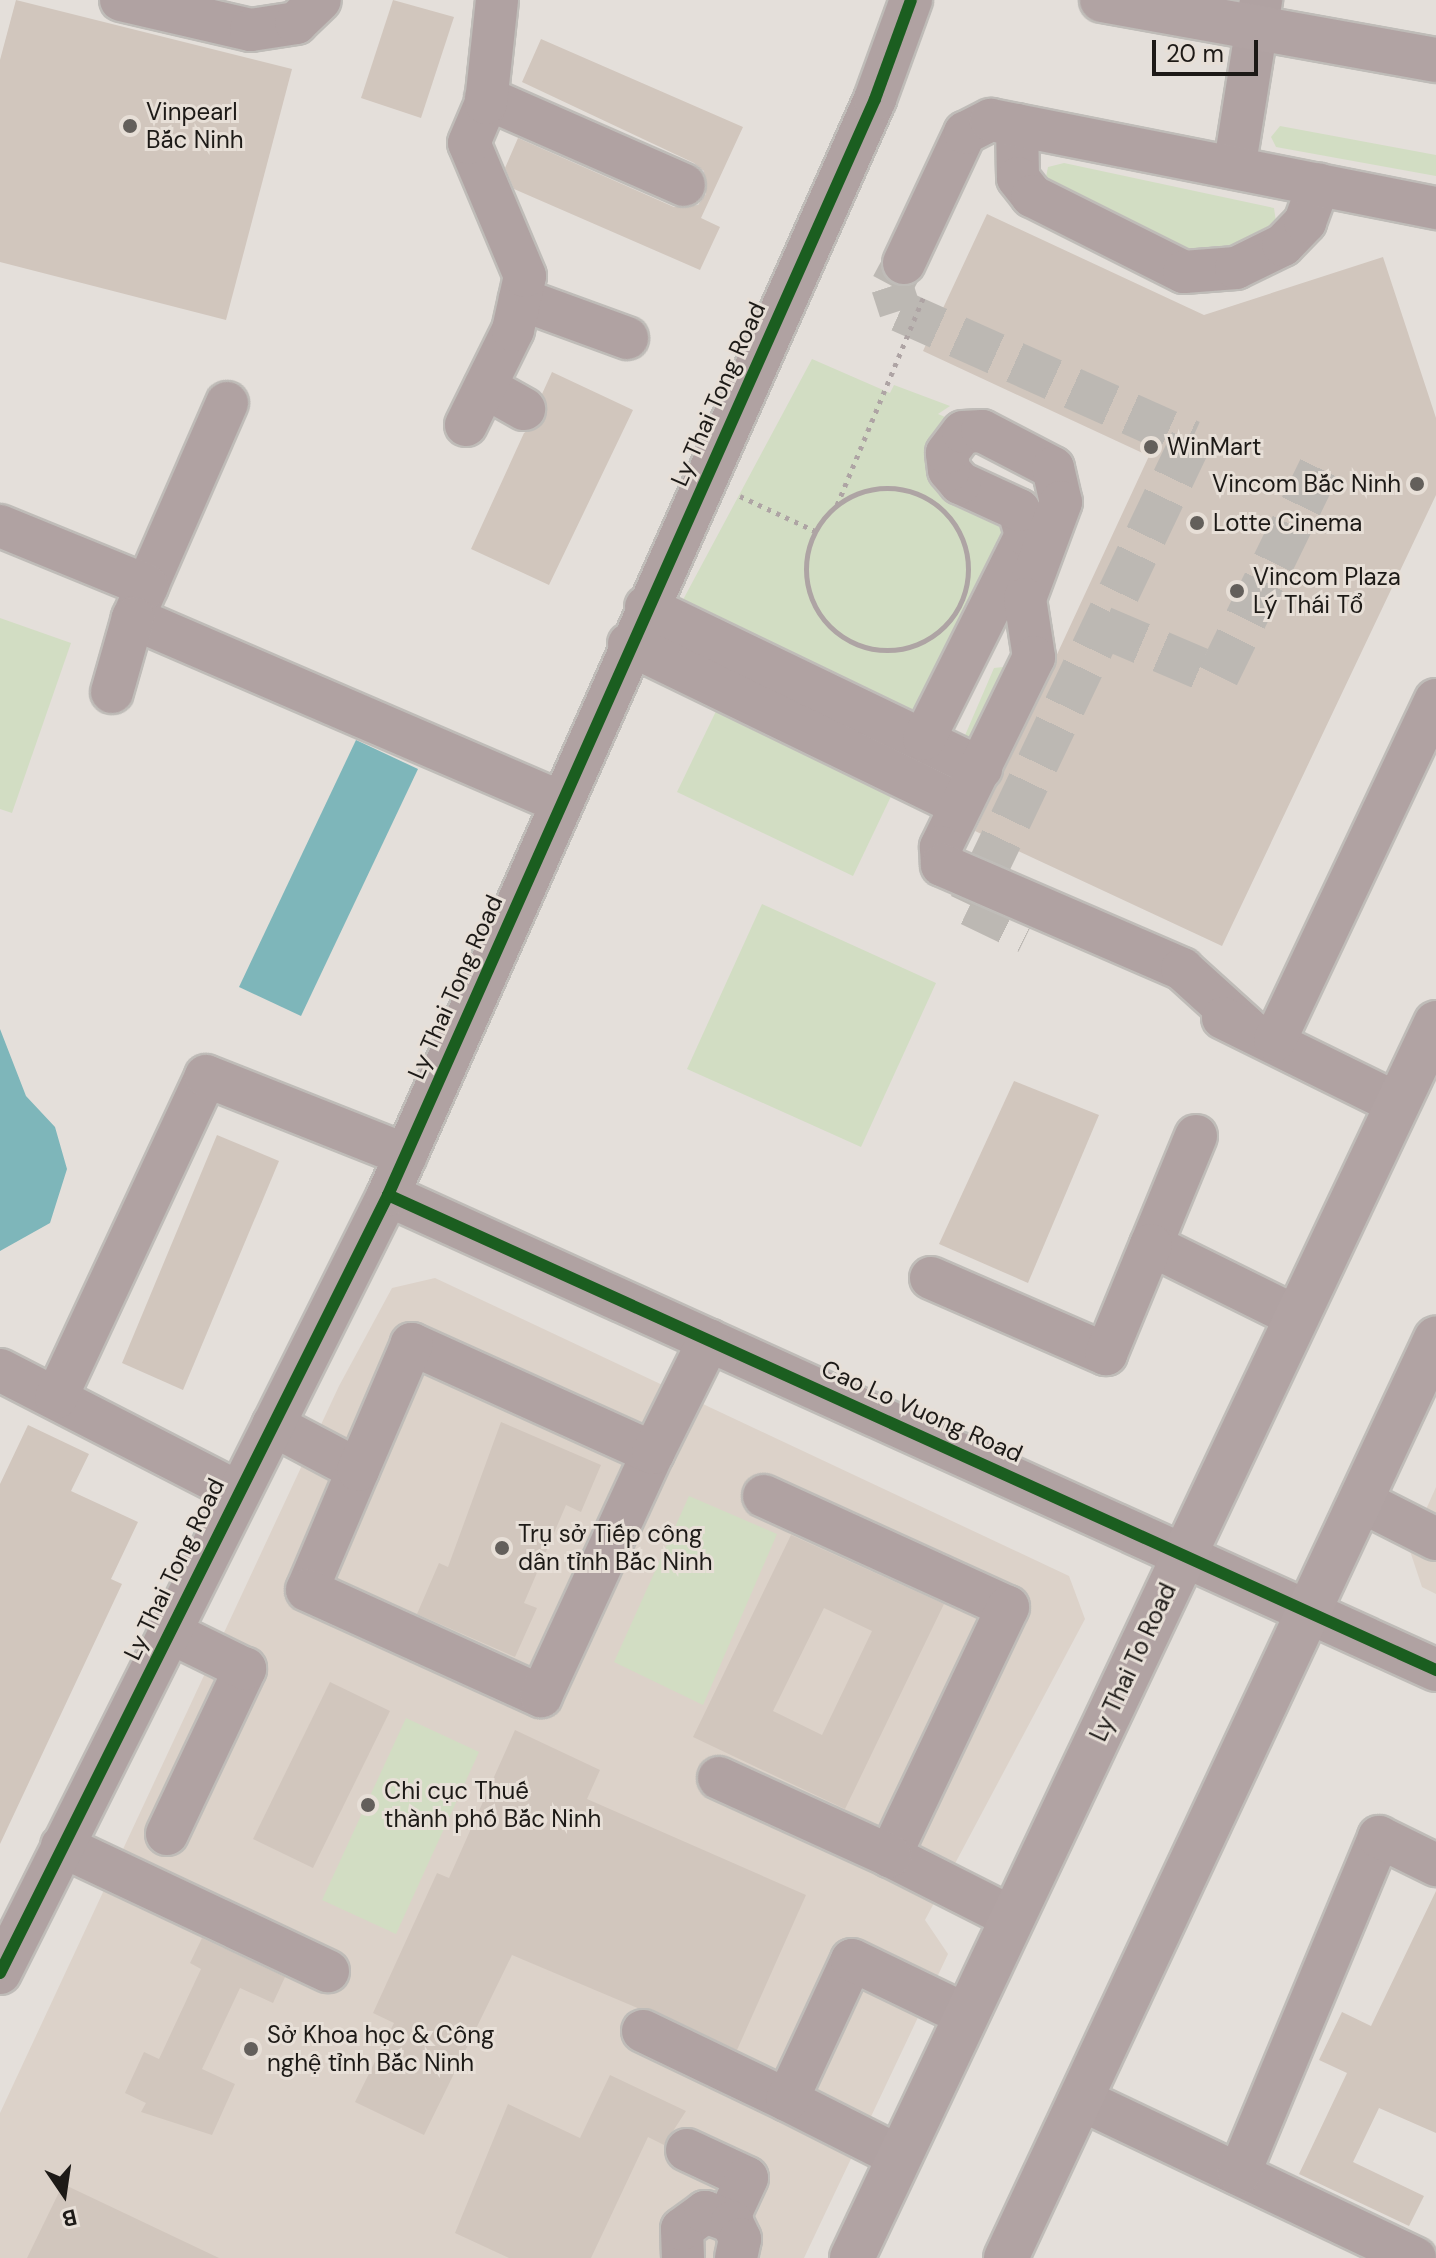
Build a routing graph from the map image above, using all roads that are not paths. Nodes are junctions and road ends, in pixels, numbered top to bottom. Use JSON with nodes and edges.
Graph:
{"nodes":[{"id":1,"x":121,"y":0,"type":"edge"},
{"id":2,"x":320,"y":0,"type":"edge"},
{"id":3,"x":497,"y":0,"type":"edge"},
{"id":4,"x":911,"y":0,"type":"edge"},
{"id":5,"x":1102,"y":0,"type":"edge"},
{"id":6,"x":1260,"y":14,"type":"edge"},
{"id":7,"x":1436,"y":60,"type":"edge"},
{"id":8,"x":486,"y":98,"type":"junction"},
{"id":9,"x":1017,"y":125,"type":"junction"},
{"id":10,"x":1235,"y":163,"type":"junction"},
{"id":11,"x":1319,"y":184,"type":"junction"},
{"id":12,"x":684,"y":185,"type":"dead end"},
{"id":13,"x":1436,"y":208,"type":"edge"},
{"id":14,"x":917,"y":272,"type":"tunnel mouth"},
{"id":15,"x":520,"y":299,"type":"junction"},
{"id":16,"x":627,"y":338,"type":"dead end"},
{"id":17,"x":485,"y":387,"type":"junction"},
{"id":18,"x":227,"y":403,"type":"dead end"},
{"id":19,"x":524,"y":409,"type":"dead end"},
{"id":20,"x":466,"y":425,"type":"dead end"},
{"id":21,"x":0,"y":526,"type":"edge"},
{"id":22,"x":140,"y":602,"type":"junction"},
{"id":23,"x":638,"y":626,"type":"junction"},
{"id":24,"x":981,"y":631,"type":"junction"},
{"id":25,"x":1034,"y":657,"type":"junction"},
{"id":26,"x":112,"y":692,"type":"dead end"},
{"id":27,"x":1436,"y":700,"type":"edge"},
{"id":28,"x":924,"y":739,"type":"junction"},
{"id":29,"x":981,"y":768,"type":"junction"},
{"id":30,"x":1421,"y":772,"type":"edge"},
{"id":31,"x":560,"y":802,"type":"junction"},
{"id":32,"x":961,"y":805,"type":"junction"},
{"id":33,"x":1028,"y":933,"type":"tunnel mouth"},
{"id":34,"x":1436,"y":1023,"type":"edge"},
{"id":35,"x":1261,"y":1034,"type":"junction"},
{"id":36,"x":1398,"y":1104,"type":"junction"},
{"id":37,"x":1196,"y":1136,"type":"dead end"},
{"id":38,"x":406,"y":1155,"type":"junction"},
{"id":39,"x":388,"y":1195,"type":"junction"},
{"id":40,"x":1151,"y":1245,"type":"junction"},
{"id":41,"x":931,"y":1278,"type":"dead end"},
{"id":42,"x":1297,"y":1317,"type":"junction"},
{"id":43,"x":1436,"y":1339,"type":"edge"},
{"id":44,"x":709,"y":1340,"type":"junction"},
{"id":45,"x":2,"y":1376,"type":"edge"},
{"id":46,"x":56,"y":1398,"type":"junction"},
{"id":47,"x":273,"y":1425,"type":"junction"},
{"id":48,"x":653,"y":1453,"type":"junction"},
{"id":49,"x":358,"y":1470,"type":"junction"},
{"id":50,"x":235,"y":1491,"type":"junction"},
{"id":51,"x":764,"y":1496,"type":"dead end"},
{"id":52,"x":1361,"y":1501,"type":"junction"},
{"id":53,"x":1436,"y":1539,"type":"edge"},
{"id":54,"x":1185,"y":1552,"type":"junction"},
{"id":55,"x":1309,"y":1613,"type":"junction"},
{"id":56,"x":169,"y":1632,"type":"junction"},
{"id":57,"x":1436,"y":1670,"type":"edge"},
{"id":58,"x":719,"y":1778,"type":"dead end"},
{"id":59,"x":167,"y":1834,"type":"dead end"},
{"id":60,"x":62,"y":1846,"type":"junction"},
{"id":61,"x":890,"y":1856,"type":"junction"},
{"id":62,"x":1436,"y":1865,"type":"edge"},
{"id":63,"x":1013,"y":1918,"type":"junction"},
{"id":64,"x":328,"y":1971,"type":"dead end"},
{"id":65,"x":0,"y":1973,"type":"edge"},
{"id":66,"x":966,"y":2015,"type":"junction"},
{"id":67,"x":643,"y":2031,"type":"dead end"},
{"id":68,"x":1080,"y":2099,"type":"junction"},
{"id":69,"x":787,"y":2100,"type":"junction"},
{"id":70,"x":687,"y":2150,"type":"dead end"},
{"id":71,"x":900,"y":2157,"type":"junction"},
{"id":72,"x":1239,"y":2174,"type":"junction"},
{"id":73,"x":732,"y":2239,"type":"edge"},
{"id":74,"x":683,"y":2258,"type":"edge"},
{"id":75,"x":852,"y":2258,"type":"edge"},
{"id":76,"x":1006,"y":2258,"type":"edge"},
{"id":77,"x":1415,"y":2258,"type":"edge"}],
"edges":[{"from":1,"to":2,"type":"street"},
{"from":3,"to":8,"type":"street"},
{"from":4,"to":23,"type":"street","name":"Ly Thai Tong Road"},
{"from":5,"to":6,"type":"main road"},
{"from":6,"to":7,"type":"main road"},
{"from":6,"to":10,"type":"street"},
{"from":8,"to":12,"type":"street"},
{"from":8,"to":15,"type":"street"},
{"from":9,"to":10,"type":"street"},
{"from":9,"to":11,"type":"street"},
{"from":9,"to":14,"type":"street"},
{"from":10,"to":11,"type":"street"},
{"from":11,"to":13,"type":"street"},
{"from":15,"to":16,"type":"street"},
{"from":15,"to":17,"type":"street"},
{"from":17,"to":19,"type":"street"},
{"from":17,"to":20,"type":"street"},
{"from":18,"to":22,"type":"street"},
{"from":21,"to":22,"type":"street"},
{"from":22,"to":26,"type":"street"},
{"from":22,"to":31,"type":"street"},
{"from":23,"to":28,"type":"street"},
{"from":23,"to":31,"type":"street","name":"Ly Thai Tong Road"},
{"from":23,"to":32,"type":"street"},
{"from":24,"to":25,"type":"street"},
{"from":24,"to":25,"type":"street"},
{"from":24,"to":28,"type":"street"},
{"from":25,"to":29,"type":"street"},
{"from":27,"to":30,"type":"street"},
{"from":28,"to":29,"type":"street"},
{"from":29,"to":32,"type":"street"},
{"from":30,"to":35,"type":"street"},
{"from":31,"to":38,"type":"street","name":"Ly Thai Tong Road"},
{"from":32,"to":35,"type":"street"},
{"from":33,"to":35,"type":"street"},
{"from":34,"to":36,"type":"main road","name":"Ly Thai To Road"},
{"from":35,"to":36,"type":"street"},
{"from":36,"to":42,"type":"main road","name":"Ly Thai To Road"},
{"from":37,"to":40,"type":"street"},
{"from":38,"to":39,"type":"street","name":"Ly Thai Tong Road"},
{"from":38,"to":46,"type":"street"},
{"from":39,"to":44,"type":"street","name":"Cao Lo Vuong Road"},
{"from":39,"to":47,"type":"street","name":"Ly Thai Tong Road"},
{"from":40,"to":41,"type":"street"},
{"from":40,"to":42,"type":"street"},
{"from":42,"to":54,"type":"main road","name":"Ly Thai To Road"},
{"from":43,"to":52,"type":"main road"},
{"from":44,"to":48,"type":"street"},
{"from":44,"to":54,"type":"street","name":"Cao Lo Vuong Road"},
{"from":45,"to":46,"type":"street"},
{"from":46,"to":50,"type":"street"},
{"from":47,"to":49,"type":"street"},
{"from":47,"to":50,"type":"street","name":"Ly Thai Tong Road"},
{"from":48,"to":49,"type":"street"},
{"from":48,"to":49,"type":"street"},
{"from":50,"to":56,"type":"street","name":"Ly Thai Tong Road"},
{"from":51,"to":61,"type":"street"},
{"from":52,"to":53,"type":"street"},
{"from":52,"to":55,"type":"main road"},
{"from":54,"to":55,"type":"street","name":"Cao Lo Vuong Road"},
{"from":54,"to":63,"type":"main road","name":"Ly Thai To Road"},
{"from":55,"to":57,"type":"street","name":"Cao Lo Vuong Road"},
{"from":55,"to":68,"type":"main road"},
{"from":56,"to":59,"type":"street"},
{"from":56,"to":60,"type":"street","name":"Ly Thai Tong Road"},
{"from":58,"to":61,"type":"street"},
{"from":60,"to":64,"type":"street"},
{"from":60,"to":65,"type":"street","name":"Ly Thai Tong Road"},
{"from":61,"to":63,"type":"street"},
{"from":62,"to":72,"type":"street"},
{"from":63,"to":66,"type":"main road","name":"Ly Thai To Road"},
{"from":66,"to":69,"type":"street"},
{"from":66,"to":71,"type":"main road","name":"Ly Thai To Road"},
{"from":67,"to":69,"type":"street"},
{"from":68,"to":72,"type":"street"},
{"from":68,"to":76,"type":"main road"},
{"from":69,"to":71,"type":"street"},
{"from":70,"to":73,"type":"street"},
{"from":71,"to":75,"type":"main road","name":"Ly Thai To Road"},
{"from":72,"to":77,"type":"street"},
{"from":73,"to":74,"type":"street"}]}
